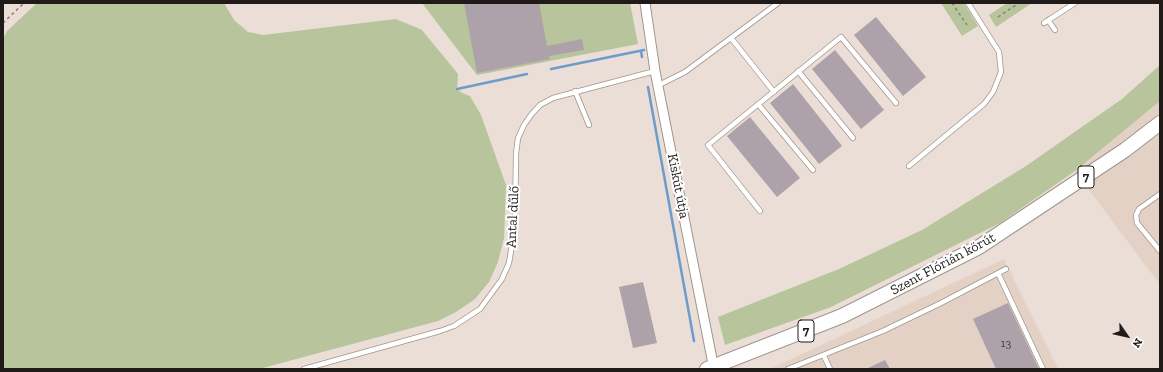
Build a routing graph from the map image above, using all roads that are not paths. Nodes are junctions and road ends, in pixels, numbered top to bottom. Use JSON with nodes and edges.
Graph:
{"nodes":[{"id":1,"x":645,"y":3,"type":"edge"},
{"id":2,"x":778,"y":3,"type":"edge"},
{"id":3,"x":968,"y":3,"type":"edge"},
{"id":4,"x":1075,"y":3,"type":"edge"},
{"id":5,"x":1055,"y":30,"type":"dead end"},
{"id":6,"x":731,"y":38,"type":"junction"},
{"id":7,"x":655,"y":71,"type":"junction"},
{"id":8,"x":798,"y":72,"type":"junction"},
{"id":9,"x":659,"y":85,"type":"junction"},
{"id":10,"x":575,"y":90,"type":"junction"},
{"id":11,"x":774,"y":92,"type":"junction"},
{"id":12,"x":896,"y":103,"type":"dead end"},
{"id":13,"x":758,"y":104,"type":"junction"},
{"id":14,"x":1160,"y":123,"type":"edge"},
{"id":15,"x":589,"y":125,"type":"dead end"},
{"id":16,"x":853,"y":138,"type":"dead end"},
{"id":17,"x":909,"y":166,"type":"dead end"},
{"id":18,"x":813,"y":170,"type":"dead end"},
{"id":19,"x":1160,"y":194,"type":"edge"},
{"id":20,"x":760,"y":211,"type":"dead end"},
{"id":21,"x":1160,"y":251,"type":"edge"},
{"id":22,"x":1006,"y":269,"type":"dead end"},
{"id":23,"x":998,"y":273,"type":"junction"},
{"id":24,"x":824,"y":356,"type":"junction"},
{"id":25,"x":711,"y":368,"type":"edge"},
{"id":26,"x":304,"y":369,"type":"edge"},
{"id":27,"x":788,"y":369,"type":"edge"},
{"id":28,"x":830,"y":369,"type":"edge"},
{"id":29,"x":1043,"y":369,"type":"edge"}],
"edges":[{"from":1,"to":7,"type":"street","name":"Kiskút útja"},
{"from":2,"to":6,"type":"lane"},
{"from":3,"to":17,"type":"lane"},
{"from":4,"to":5,"type":"lane"},
{"from":6,"to":9,"type":"lane"},
{"from":6,"to":11,"type":"lane"},
{"from":7,"to":9,"type":"street","name":"Kiskút útja"},
{"from":7,"to":10,"type":"lane","name":"Antal dűlő"},
{"from":8,"to":11,"type":"lane"},
{"from":8,"to":12,"type":"lane"},
{"from":8,"to":16,"type":"lane"},
{"from":9,"to":25,"type":"street","name":"Kiskút útja"},
{"from":10,"to":15,"type":"lane"},
{"from":10,"to":26,"type":"lane","name":"Antal dűlő"},
{"from":11,"to":13,"type":"lane"},
{"from":13,"to":18,"type":"lane"},
{"from":13,"to":20,"type":"lane"},
{"from":14,"to":25,"type":"main road","name":"Szent Flórián körút","number":"7"},
{"from":19,"to":21,"type":"lane"},
{"from":22,"to":23,"type":"lane"},
{"from":23,"to":24,"type":"lane"},
{"from":23,"to":29,"type":"lane"},
{"from":24,"to":27,"type":"lane"},
{"from":24,"to":28,"type":"lane"}]}
